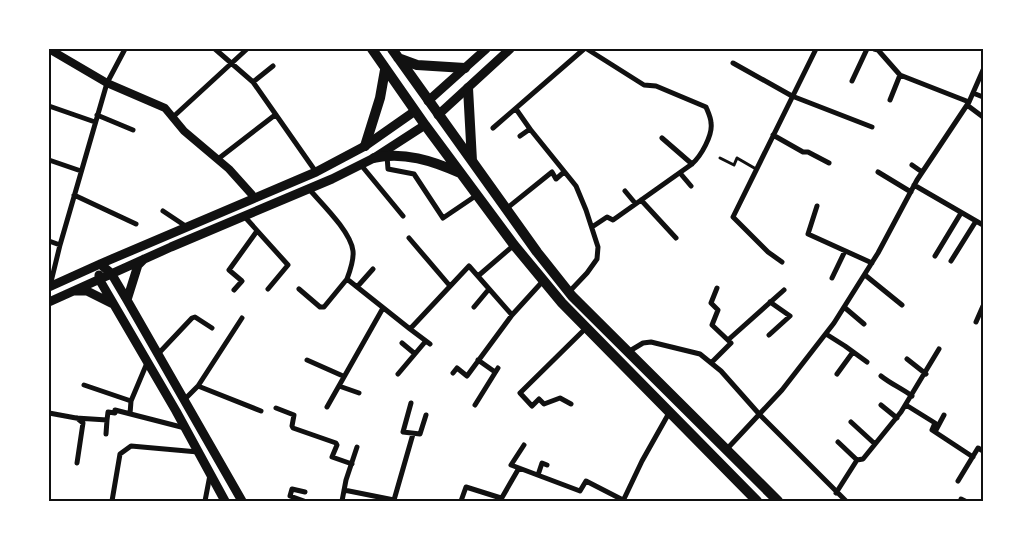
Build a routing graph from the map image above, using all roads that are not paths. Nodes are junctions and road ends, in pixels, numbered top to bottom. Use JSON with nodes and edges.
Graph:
{"nodes":[{"id":1,"x":49,"y":49,"type":"edge"},
{"id":2,"x":125,"y":49,"type":"edge"},
{"id":3,"x":216,"y":49,"type":"edge"},
{"id":4,"x":247,"y":49,"type":"edge"},
{"id":5,"x":372,"y":49,"type":"edge"},
{"id":6,"x":392,"y":49,"type":"edge"},
{"id":7,"x":486,"y":49,"type":"edge"},
{"id":8,"x":510,"y":49,"type":"edge"},
{"id":9,"x":585,"y":49,"type":"edge"},
{"id":10,"x":816,"y":49,"type":"edge"},
{"id":11,"x":868,"y":49,"type":"edge"},
{"id":12,"x":877,"y":49,"type":"edge"},
{"id":13,"x":398,"y":58,"type":"junction"},
{"id":14,"x":733,"y":63,"type":"dead end"},
{"id":15,"x":231,"y":64,"type":"junction"},
{"id":16,"x":273,"y":66,"type":"dead end"},
{"id":17,"x":465,"y":68,"type":"junction"},
{"id":18,"x":385,"y":70,"type":"junction"},
{"id":19,"x":983,"y":70,"type":"edge"},
{"id":20,"x":900,"y":75,"type":"junction"},
{"id":21,"x":852,"y":81,"type":"dead end"},
{"id":22,"x":253,"y":82,"type":"junction"},
{"id":23,"x":106,"y":83,"type":"junction"},
{"id":24,"x":468,"y":88,"type":"junction"},
{"id":25,"x":973,"y":93,"type":"junction"},
{"id":26,"x":792,"y":96,"type":"junction"},
{"id":27,"x":983,"y":97,"type":"edge"},
{"id":28,"x":890,"y":100,"type":"dead end"},
{"id":29,"x":428,"y":101,"type":"junction"},
{"id":30,"x":968,"y":104,"type":"junction"},
{"id":31,"x":49,"y":106,"type":"edge"},
{"id":32,"x":516,"y":109,"type":"junction"},
{"id":33,"x":415,"y":112,"type":"junction"},
{"id":34,"x":97,"y":115,"type":"junction"},
{"id":35,"x":275,"y":115,"type":"junction"},
{"id":36,"x":438,"y":115,"type":"junction"},
{"id":37,"x":173,"y":117,"type":"junction"},
{"id":38,"x":983,"y":117,"type":"edge"},
{"id":39,"x":95,"y":122,"type":"junction"},
{"id":40,"x":425,"y":125,"type":"junction"},
{"id":41,"x":872,"y":127,"type":"dead end"},
{"id":42,"x":493,"y":128,"type":"dead end"},
{"id":43,"x":530,"y":129,"type":"junction"},
{"id":44,"x":133,"y":130,"type":"dead end"},
{"id":45,"x":773,"y":134,"type":"junction"},
{"id":46,"x":520,"y":136,"type":"dead end"},
{"id":47,"x":662,"y":138,"type":"dead end"},
{"id":48,"x":365,"y":146,"type":"junction"},
{"id":49,"x":387,"y":155,"type":"junction"},
{"id":50,"x":374,"y":158,"type":"junction"},
{"id":51,"x":720,"y":158,"type":"dead end"},
{"id":52,"x":218,"y":159,"type":"junction"},
{"id":53,"x":49,"y":160,"type":"edge"},
{"id":54,"x":472,"y":162,"type":"junction"},
{"id":55,"x":830,"y":163,"type":"dead end"},
{"id":56,"x":692,"y":164,"type":"junction"},
{"id":57,"x":360,"y":165,"type":"junction"},
{"id":58,"x":912,"y":165,"type":"dead end"},
{"id":59,"x":756,"y":169,"type":"junction"},
{"id":60,"x":81,"y":171,"type":"junction"},
{"id":61,"x":316,"y":172,"type":"junction"},
{"id":62,"x":564,"y":172,"type":"junction"},
{"id":63,"x":878,"y":172,"type":"dead end"},
{"id":64,"x":922,"y":172,"type":"junction"},
{"id":65,"x":680,"y":173,"type":"junction"},
{"id":66,"x":462,"y":174,"type":"junction"},
{"id":67,"x":914,"y":185,"type":"junction"},
{"id":68,"x":692,"y":186,"type":"dead end"},
{"id":69,"x":309,"y":189,"type":"junction"},
{"id":70,"x":625,"y":191,"type":"dead end"},
{"id":71,"x":911,"y":192,"type":"junction"},
{"id":72,"x":74,"y":195,"type":"junction"},
{"id":73,"x":477,"y":195,"type":"junction"},
{"id":74,"x":256,"y":198,"type":"junction"},
{"id":75,"x":641,"y":200,"type":"junction"},
{"id":76,"x":635,"y":203,"type":"junction"},
{"id":77,"x":817,"y":206,"type":"dead end"},
{"id":78,"x":506,"y":209,"type":"junction"},
{"id":79,"x":163,"y":211,"type":"dead end"},
{"id":80,"x":961,"y":213,"type":"junction"},
{"id":81,"x":244,"y":216,"type":"junction"},
{"id":82,"x":403,"y":216,"type":"dead end"},
{"id":83,"x":976,"y":221,"type":"junction"},
{"id":84,"x":136,"y":224,"type":"dead end"},
{"id":85,"x":983,"y":225,"type":"edge"},
{"id":86,"x":188,"y":227,"type":"junction"},
{"id":87,"x":592,"y":227,"type":"junction"},
{"id":88,"x":257,"y":231,"type":"junction"},
{"id":89,"x":409,"y":238,"type":"dead end"},
{"id":90,"x":676,"y":238,"type":"dead end"},
{"id":91,"x":49,"y":240,"type":"edge"},
{"id":92,"x":60,"y":245,"type":"junction"},
{"id":93,"x":514,"y":245,"type":"junction"},
{"id":94,"x":845,"y":251,"type":"junction"},
{"id":95,"x":935,"y":256,"type":"dead end"},
{"id":96,"x":145,"y":258,"type":"junction"},
{"id":97,"x":951,"y":261,"type":"dead end"},
{"id":98,"x":782,"y":262,"type":"dead end"},
{"id":99,"x":872,"y":263,"type":"junction"},
{"id":100,"x":100,"y":264,"type":"junction"},
{"id":101,"x":372,"y":269,"type":"dead end"},
{"id":102,"x":111,"y":273,"type":"junction"},
{"id":103,"x":865,"y":275,"type":"junction"},
{"id":104,"x":478,"y":276,"type":"junction"},
{"id":105,"x":832,"y":278,"type":"dead end"},
{"id":106,"x":99,"y":279,"type":"junction"},
{"id":107,"x":347,"y":279,"type":"junction"},
{"id":108,"x":544,"y":281,"type":"junction"},
{"id":109,"x":357,"y":286,"type":"junction"},
{"id":110,"x":450,"y":286,"type":"junction"},
{"id":111,"x":49,"y":287,"type":"edge"},
{"id":112,"x":717,"y":288,"type":"dead end"},
{"id":113,"x":268,"y":289,"type":"dead end"},
{"id":114,"x":489,"y":289,"type":"junction"},
{"id":115,"x":234,"y":290,"type":"dead end"},
{"id":116,"x":299,"y":290,"type":"dead end"},
{"id":117,"x":784,"y":290,"type":"dead end"},
{"id":118,"x":72,"y":291,"type":"junction"},
{"id":119,"x":570,"y":292,"type":"junction"},
{"id":120,"x":127,"y":300,"type":"junction"},
{"id":121,"x":49,"y":302,"type":"edge"},
{"id":122,"x":770,"y":302,"type":"junction"},
{"id":123,"x":114,"y":305,"type":"junction"},
{"id":124,"x":902,"y":305,"type":"dead end"},
{"id":125,"x":983,"y":306,"type":"edge"},
{"id":126,"x":474,"y":307,"type":"dead end"},
{"id":127,"x":844,"y":307,"type":"junction"},
{"id":128,"x":383,"y":308,"type":"junction"},
{"id":129,"x":512,"y":315,"type":"junction"},
{"id":130,"x":242,"y":318,"type":"dead end"},
{"id":131,"x":976,"y":322,"type":"dead end"},
{"id":132,"x":864,"y":324,"type":"dead end"},
{"id":133,"x":212,"y":328,"type":"dead end"},
{"id":134,"x":586,"y":328,"type":"junction"},
{"id":135,"x":410,"y":330,"type":"junction"},
{"id":136,"x":826,"y":334,"type":"junction"},
{"id":137,"x":769,"y":335,"type":"dead end"},
{"id":138,"x":728,"y":340,"type":"junction"},
{"id":139,"x":402,"y":343,"type":"dead end"},
{"id":140,"x":939,"y":349,"type":"dead end"},
{"id":141,"x":628,"y":352,"type":"junction"},
{"id":142,"x":853,"y":352,"type":"junction"},
{"id":143,"x":414,"y":353,"type":"junction"},
{"id":144,"x":158,"y":354,"type":"junction"},
{"id":145,"x":907,"y":359,"type":"dead end"},
{"id":146,"x":307,"y":360,"type":"dead end"},
{"id":147,"x":478,"y":360,"type":"junction"},
{"id":148,"x":867,"y":362,"type":"dead end"},
{"id":149,"x":147,"y":363,"type":"junction"},
{"id":150,"x":711,"y":363,"type":"junction"},
{"id":151,"x":453,"y":373,"type":"dead end"},
{"id":152,"x":398,"y":374,"type":"dead end"},
{"id":153,"x":837,"y":374,"type":"dead end"},
{"id":154,"x":926,"y":374,"type":"junction"},
{"id":155,"x":343,"y":376,"type":"junction"},
{"id":156,"x":881,"y":376,"type":"dead end"},
{"id":157,"x":84,"y":385,"type":"dead end"},
{"id":158,"x":198,"y":386,"type":"junction"},
{"id":159,"x":339,"y":386,"type":"junction"},
{"id":160,"x":359,"y":393,"type":"dead end"},
{"id":161,"x":912,"y":396,"type":"junction"},
{"id":162,"x":184,"y":400,"type":"junction"},
{"id":163,"x":131,"y":401,"type":"junction"},
{"id":164,"x":411,"y":403,"type":"dead end"},
{"id":165,"x":571,"y":404,"type":"dead end"},
{"id":166,"x":906,"y":404,"type":"junction"},
{"id":167,"x":474,"y":405,"type":"dead end"},
{"id":168,"x":881,"y":405,"type":"dead end"},
{"id":169,"x":327,"y":407,"type":"dead end"},
{"id":170,"x":276,"y":408,"type":"dead end"},
{"id":171,"x":261,"y":411,"type":"dead end"},
{"id":172,"x":49,"y":413,"type":"edge"},
{"id":173,"x":669,"y":413,"type":"junction"},
{"id":174,"x":130,"y":414,"type":"junction"},
{"id":175,"x":426,"y":415,"type":"dead end"},
{"id":176,"x":760,"y":415,"type":"junction"},
{"id":177,"x":944,"y":415,"type":"dead end"},
{"id":178,"x":76,"y":418,"type":"junction"},
{"id":179,"x":897,"y":418,"type":"junction"},
{"id":180,"x":106,"y":420,"type":"junction"},
{"id":181,"x":851,"y":422,"type":"dead end"},
{"id":182,"x":185,"y":428,"type":"junction"},
{"id":183,"x":935,"y":431,"type":"junction"},
{"id":184,"x":106,"y":434,"type":"dead end"},
{"id":185,"x":413,"y":434,"type":"junction"},
{"id":186,"x":838,"y":442,"type":"dead end"},
{"id":187,"x":875,"y":444,"type":"junction"},
{"id":188,"x":524,"y":445,"type":"dead end"},
{"id":189,"x":358,"y":447,"type":"dead end"},
{"id":190,"x":726,"y":450,"type":"junction"},
{"id":191,"x":198,"y":452,"type":"junction"},
{"id":192,"x":983,"y":452,"type":"edge"},
{"id":193,"x":973,"y":457,"type":"junction"},
{"id":194,"x":857,"y":460,"type":"junction"},
{"id":195,"x":77,"y":463,"type":"dead end"},
{"id":196,"x":352,"y":464,"type":"junction"},
{"id":197,"x":547,"y":465,"type":"dead end"},
{"id":198,"x":519,"y":468,"type":"junction"},
{"id":199,"x":210,"y":474,"type":"junction"},
{"id":200,"x":538,"y":475,"type":"junction"},
{"id":201,"x":958,"y":481,"type":"dead end"},
{"id":202,"x":344,"y":490,"type":"junction"},
{"id":203,"x":305,"y":492,"type":"dead end"},
{"id":204,"x":836,"y":492,"type":"junction"},
{"id":205,"x":500,"y":500,"type":"edge"},
{"id":206,"x":753,"y":500,"type":"edge"},
{"id":207,"x":112,"y":501,"type":"edge"},
{"id":208,"x":205,"y":501,"type":"edge"},
{"id":209,"x":225,"y":501,"type":"edge"},
{"id":210,"x":242,"y":501,"type":"edge"},
{"id":211,"x":304,"y":501,"type":"edge"},
{"id":212,"x":342,"y":501,"type":"edge"},
{"id":213,"x":461,"y":501,"type":"edge"},
{"id":214,"x":623,"y":501,"type":"edge"},
{"id":215,"x":778,"y":501,"type":"edge"},
{"id":216,"x":846,"y":501,"type":"edge"}],
"edges":[{"from":1,"to":23,"type":"street"},
{"from":2,"to":23,"type":"street"},
{"from":3,"to":15,"type":"street"},
{"from":4,"to":15,"type":"street"},
{"from":5,"to":18,"type":"main road"},
{"from":6,"to":13,"type":"main road"},
{"from":7,"to":17,"type":"main road"},
{"from":8,"to":24,"type":"main road"},
{"from":9,"to":32,"type":"street"},
{"from":9,"to":56,"type":"street"},
{"from":10,"to":26,"type":"street"},
{"from":11,"to":21,"type":"street"},
{"from":12,"to":20,"type":"street"},
{"from":13,"to":17,"type":"main road"},
{"from":13,"to":29,"type":"main road"},
{"from":14,"to":26,"type":"street"},
{"from":15,"to":22,"type":"street"},
{"from":15,"to":37,"type":"street"},
{"from":16,"to":22,"type":"street"},
{"from":17,"to":29,"type":"main road"},
{"from":18,"to":33,"type":"main road"},
{"from":18,"to":48,"type":"main road"},
{"from":19,"to":25,"type":"street"},
{"from":20,"to":28,"type":"street"},
{"from":20,"to":30,"type":"street"},
{"from":22,"to":35,"type":"street"},
{"from":23,"to":34,"type":"street"},
{"from":23,"to":37,"type":"street"},
{"from":24,"to":36,"type":"main road"},
{"from":24,"to":54,"type":"main road"},
{"from":25,"to":27,"type":"street"},
{"from":25,"to":30,"type":"street"},
{"from":26,"to":41,"type":"street"},
{"from":26,"to":45,"type":"street"},
{"from":29,"to":33,"type":"main road"},
{"from":29,"to":36,"type":"main road"},
{"from":30,"to":38,"type":"street"},
{"from":30,"to":64,"type":"street"},
{"from":31,"to":39,"type":"street"},
{"from":32,"to":42,"type":"street"},
{"from":32,"to":43,"type":"street"},
{"from":33,"to":40,"type":"main road"},
{"from":33,"to":48,"type":"main road"},
{"from":34,"to":39,"type":"street"},
{"from":34,"to":44,"type":"street"},
{"from":35,"to":52,"type":"street"},
{"from":35,"to":61,"type":"street"},
{"from":36,"to":40,"type":"main road"},
{"from":36,"to":54,"type":"main road"},
{"from":37,"to":52,"type":"street"},
{"from":39,"to":60,"type":"street"},
{"from":40,"to":50,"type":"main road"},
{"from":40,"to":66,"type":"main road"},
{"from":43,"to":46,"type":"street"},
{"from":43,"to":62,"type":"street"},
{"from":45,"to":55,"type":"street"},
{"from":45,"to":59,"type":"street"},
{"from":47,"to":56,"type":"street"},
{"from":48,"to":61,"type":"main road"},
{"from":49,"to":50,"type":"main road"},
{"from":49,"to":66,"type":"main road"},
{"from":49,"to":73,"type":"street"},
{"from":50,"to":57,"type":"main road"},
{"from":51,"to":59,"type":"lane"},
{"from":52,"to":74,"type":"street"},
{"from":53,"to":60,"type":"street"},
{"from":54,"to":78,"type":"main road"},
{"from":56,"to":65,"type":"street"},
{"from":57,"to":69,"type":"main road"},
{"from":57,"to":82,"type":"street"},
{"from":58,"to":64,"type":"street"},
{"from":59,"to":98,"type":"street"},
{"from":60,"to":72,"type":"street"},
{"from":61,"to":74,"type":"main road"},
{"from":62,"to":78,"type":"street"},
{"from":62,"to":87,"type":"street"},
{"from":63,"to":71,"type":"street"},
{"from":64,"to":67,"type":"street"},
{"from":65,"to":68,"type":"street"},
{"from":65,"to":75,"type":"street"},
{"from":66,"to":73,"type":"main road"},
{"from":67,"to":71,"type":"street"},
{"from":67,"to":80,"type":"street"},
{"from":69,"to":81,"type":"main road"},
{"from":69,"to":107,"type":"street"},
{"from":70,"to":76,"type":"street"},
{"from":71,"to":99,"type":"street"},
{"from":72,"to":84,"type":"street"},
{"from":72,"to":92,"type":"street"},
{"from":73,"to":93,"type":"main road"},
{"from":74,"to":86,"type":"main road"},
{"from":75,"to":76,"type":"street"},
{"from":75,"to":90,"type":"street"},
{"from":76,"to":87,"type":"street"},
{"from":77,"to":94,"type":"street"},
{"from":78,"to":119,"type":"main road"},
{"from":79,"to":86,"type":"street"},
{"from":80,"to":83,"type":"street"},
{"from":80,"to":95,"type":"street"},
{"from":81,"to":88,"type":"street"},
{"from":81,"to":96,"type":"main road"},
{"from":83,"to":85,"type":"street"},
{"from":83,"to":97,"type":"street"},
{"from":86,"to":100,"type":"main road"},
{"from":87,"to":119,"type":"street"},
{"from":88,"to":113,"type":"street"},
{"from":88,"to":115,"type":"street"},
{"from":89,"to":110,"type":"street"},
{"from":91,"to":92,"type":"street"},
{"from":92,"to":111,"type":"street"},
{"from":93,"to":104,"type":"street"},
{"from":93,"to":108,"type":"main road"},
{"from":94,"to":99,"type":"street"},
{"from":94,"to":105,"type":"street"},
{"from":96,"to":102,"type":"main road"},
{"from":96,"to":120,"type":"main road"},
{"from":99,"to":103,"type":"street"},
{"from":100,"to":102,"type":"main road"},
{"from":100,"to":106,"type":"main road"},
{"from":100,"to":111,"type":"main road"},
{"from":101,"to":109,"type":"street"},
{"from":102,"to":106,"type":"main road"},
{"from":102,"to":120,"type":"main road"},
{"from":103,"to":124,"type":"street"},
{"from":103,"to":127,"type":"street"},
{"from":104,"to":110,"type":"street"},
{"from":104,"to":114,"type":"street"},
{"from":106,"to":118,"type":"main road"},
{"from":106,"to":123,"type":"main road"},
{"from":107,"to":109,"type":"street"},
{"from":107,"to":116,"type":"street"},
{"from":108,"to":129,"type":"street"},
{"from":108,"to":134,"type":"main road"},
{"from":109,"to":128,"type":"street"},
{"from":110,"to":135,"type":"street"},
{"from":112,"to":138,"type":"street"},
{"from":114,"to":126,"type":"street"},
{"from":114,"to":129,"type":"street"},
{"from":117,"to":122,"type":"street"},
{"from":118,"to":121,"type":"main road"},
{"from":118,"to":123,"type":"main road"},
{"from":119,"to":141,"type":"main road"},
{"from":120,"to":144,"type":"main road"},
{"from":122,"to":137,"type":"street"},
{"from":122,"to":138,"type":"street"},
{"from":123,"to":149,"type":"main road"},
{"from":125,"to":131,"type":"street"},
{"from":127,"to":132,"type":"street"},
{"from":127,"to":136,"type":"street"},
{"from":128,"to":135,"type":"street"},
{"from":128,"to":155,"type":"street"},
{"from":129,"to":147,"type":"street"},
{"from":130,"to":158,"type":"street"},
{"from":133,"to":144,"type":"street"},
{"from":134,"to":165,"type":"street"},
{"from":134,"to":173,"type":"main road"},
{"from":135,"to":143,"type":"street"},
{"from":136,"to":142,"type":"street"},
{"from":136,"to":176,"type":"street"},
{"from":138,"to":150,"type":"street"},
{"from":139,"to":143,"type":"street"},
{"from":140,"to":154,"type":"street"},
{"from":141,"to":150,"type":"street"},
{"from":141,"to":190,"type":"main road"},
{"from":142,"to":148,"type":"street"},
{"from":142,"to":153,"type":"street"},
{"from":143,"to":152,"type":"street"},
{"from":144,"to":162,"type":"main road"},
{"from":145,"to":154,"type":"street"},
{"from":146,"to":155,"type":"street"},
{"from":147,"to":151,"type":"street"},
{"from":147,"to":167,"type":"street"},
{"from":149,"to":163,"type":"street"},
{"from":149,"to":182,"type":"main road"},
{"from":150,"to":176,"type":"street"},
{"from":154,"to":161,"type":"street"},
{"from":155,"to":159,"type":"street"},
{"from":156,"to":161,"type":"street"},
{"from":157,"to":163,"type":"street"},
{"from":158,"to":162,"type":"street"},
{"from":158,"to":171,"type":"street"},
{"from":159,"to":160,"type":"street"},
{"from":159,"to":169,"type":"street"},
{"from":161,"to":166,"type":"street"},
{"from":162,"to":210,"type":"main road"},
{"from":163,"to":174,"type":"street"},
{"from":164,"to":185,"type":"street"},
{"from":166,"to":179,"type":"street"},
{"from":166,"to":183,"type":"street"},
{"from":168,"to":179,"type":"street"},
{"from":170,"to":196,"type":"street"},
{"from":172,"to":178,"type":"street"},
{"from":173,"to":206,"type":"main road"},
{"from":173,"to":214,"type":"street"},
{"from":174,"to":180,"type":"street"},
{"from":174,"to":182,"type":"street"},
{"from":175,"to":185,"type":"street"},
{"from":176,"to":190,"type":"street"},
{"from":176,"to":204,"type":"street"},
{"from":177,"to":183,"type":"street"},
{"from":178,"to":180,"type":"street"},
{"from":178,"to":195,"type":"street"},
{"from":179,"to":187,"type":"street"},
{"from":180,"to":184,"type":"street"},
{"from":181,"to":187,"type":"street"},
{"from":182,"to":191,"type":"main road"},
{"from":183,"to":193,"type":"street"},
{"from":185,"to":202,"type":"street"},
{"from":186,"to":194,"type":"street"},
{"from":187,"to":194,"type":"street"},
{"from":188,"to":198,"type":"street"},
{"from":189,"to":196,"type":"street"},
{"from":190,"to":215,"type":"main road"},
{"from":191,"to":199,"type":"main road"},
{"from":191,"to":207,"type":"street"},
{"from":192,"to":193,"type":"street"},
{"from":193,"to":201,"type":"street"},
{"from":194,"to":204,"type":"street"},
{"from":196,"to":202,"type":"street"},
{"from":197,"to":200,"type":"street"},
{"from":198,"to":200,"type":"street"},
{"from":198,"to":205,"type":"street"},
{"from":199,"to":208,"type":"street"},
{"from":199,"to":209,"type":"main road"},
{"from":200,"to":214,"type":"street"},
{"from":202,"to":212,"type":"street"},
{"from":203,"to":211,"type":"street"},
{"from":204,"to":216,"type":"street"},
{"from":205,"to":213,"type":"street"}]}
